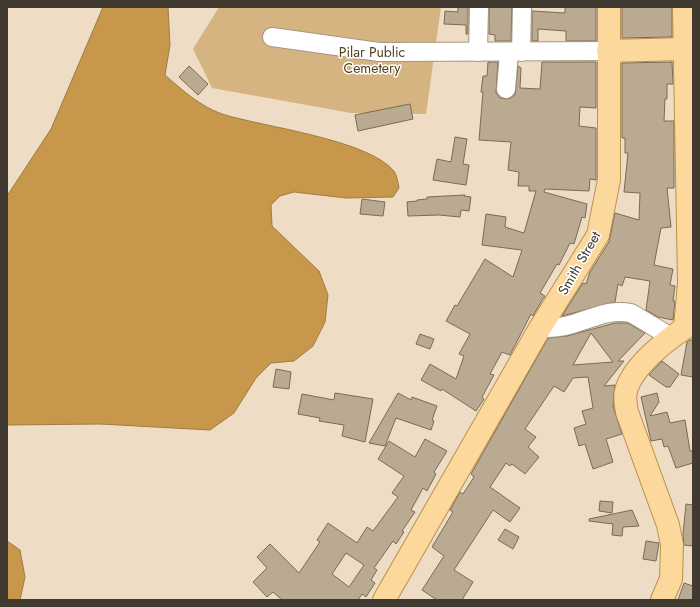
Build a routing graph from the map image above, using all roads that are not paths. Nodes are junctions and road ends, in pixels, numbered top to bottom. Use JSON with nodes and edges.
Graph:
{"nodes":[{"id":1,"x":479,"y":7,"type":"edge"},
{"id":2,"x":522,"y":7,"type":"edge"},
{"id":3,"x":608,"y":7,"type":"edge"},
{"id":4,"x":684,"y":7,"type":"edge"},
{"id":5,"x":272,"y":37,"type":"dead end"},
{"id":6,"x":689,"y":49,"type":"edge"},
{"id":7,"x":608,"y":51,"type":"junction"},
{"id":8,"x":478,"y":52,"type":"junction"},
{"id":9,"x":515,"y":52,"type":"junction"},
{"id":10,"x":506,"y":89,"type":"dead end"},
{"id":11,"x":540,"y":328,"type":"junction"},
{"id":12,"x":683,"y":331,"type":"edge"},
{"id":13,"x":384,"y":600,"type":"edge"},
{"id":14,"x":662,"y":600,"type":"edge"}],
"edges":[{"from":1,"to":8,"type":"street"},
{"from":2,"to":9,"type":"street"},
{"from":3,"to":7,"type":"main road","name":"Smith Street"},
{"from":4,"to":6,"type":"main road"},
{"from":5,"to":8,"type":"street"},
{"from":6,"to":7,"type":"main road"},
{"from":6,"to":12,"type":"main road"},
{"from":7,"to":9,"type":"street"},
{"from":7,"to":11,"type":"main road","name":"Smith Street"},
{"from":8,"to":9,"type":"street"},
{"from":9,"to":10,"type":"street"},
{"from":11,"to":12,"type":"street"},
{"from":11,"to":13,"type":"main road","name":"Smith Street"},
{"from":12,"to":14,"type":"main road"}]}
